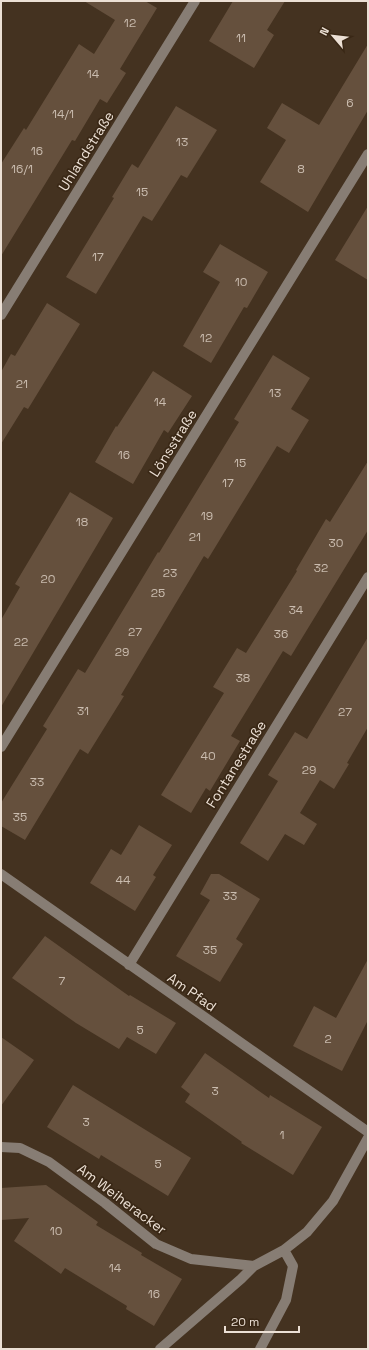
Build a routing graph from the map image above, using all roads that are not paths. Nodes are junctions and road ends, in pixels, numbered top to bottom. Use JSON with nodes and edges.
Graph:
{"nodes":[{"id":1,"x":195,"y":1,"type":"edge"},
{"id":2,"x":368,"y":154,"type":"edge"},
{"id":3,"x":1,"y":315,"type":"edge"},
{"id":4,"x":368,"y":577,"type":"edge"},
{"id":5,"x":1,"y":747,"type":"edge"},
{"id":6,"x":1,"y":874,"type":"edge"},
{"id":7,"x":129,"y":965,"type":"junction"},
{"id":8,"x":368,"y":1132,"type":"edge"},
{"id":9,"x":368,"y":1138,"type":"edge"},
{"id":10,"x":1,"y":1147,"type":"edge"},
{"id":11,"x":284,"y":1250,"type":"junction"},
{"id":12,"x":254,"y":1266,"type":"junction"},
{"id":13,"x":160,"y":1349,"type":"edge"},
{"id":14,"x":260,"y":1349,"type":"edge"}],
"edges":[{"from":1,"to":3,"type":"street","name":"Uhlandstraße"},
{"from":2,"to":5,"type":"street","name":"Lönsstraße"},
{"from":4,"to":7,"type":"street","name":"Fontanestraße"},
{"from":6,"to":7,"type":"street","name":"Am Pfad"},
{"from":7,"to":8,"type":"street","name":"Am Pfad"},
{"from":9,"to":11,"type":"street"},
{"from":10,"to":12,"type":"street","name":"Am Weiheracker"},
{"from":11,"to":12,"type":"street"},
{"from":11,"to":14,"type":"street"},
{"from":12,"to":13,"type":"street"}]}
